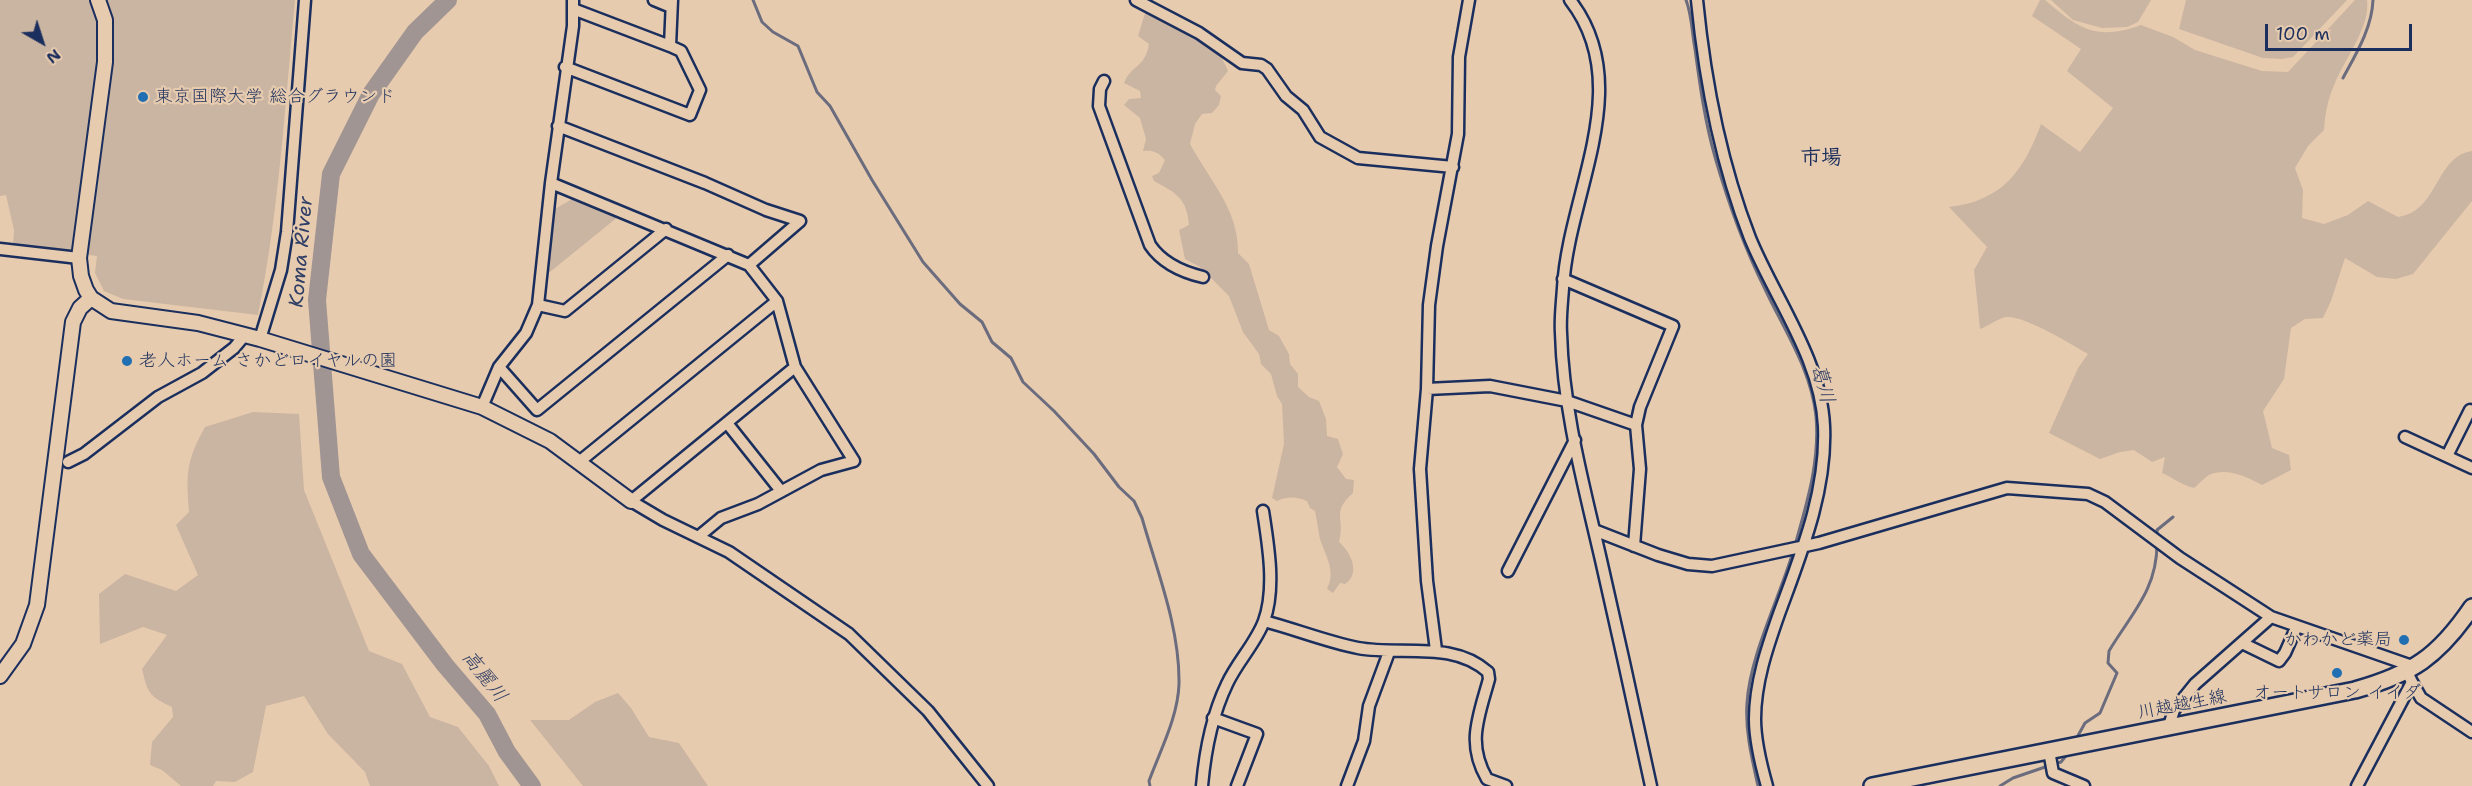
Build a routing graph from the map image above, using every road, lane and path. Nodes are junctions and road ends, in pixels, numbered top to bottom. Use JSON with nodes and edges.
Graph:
{"nodes":[{"id":1,"x":98,"y":0,"type":"edge"},
{"id":2,"x":305,"y":0,"type":"edge"},
{"id":3,"x":654,"y":0,"type":"edge"},
{"id":4,"x":1136,"y":0,"type":"edge"},
{"id":5,"x":1469,"y":0,"type":"edge"},
{"id":6,"x":1570,"y":0,"type":"edge"},
{"id":7,"x":1697,"y":0,"type":"edge"},
{"id":8,"x":671,"y":3,"type":"edge"},
{"id":9,"x":573,"y":4,"type":"edge"},
{"id":10,"x":670,"y":46,"type":"junction"},
{"id":11,"x":565,"y":67,"type":"junction"},
{"id":12,"x":1104,"y":81,"type":"dead end"},
{"id":13,"x":558,"y":126,"type":"junction"},
{"id":14,"x":1453,"y":167,"type":"junction"},
{"id":15,"x":551,"y":183,"type":"junction"},
{"id":16,"x":666,"y":229,"type":"junction"},
{"id":17,"x":0,"y":249,"type":"edge"},
{"id":18,"x":728,"y":255,"type":"junction"},
{"id":19,"x":79,"y":258,"type":"junction"},
{"id":20,"x":749,"y":265,"type":"junction"},
{"id":21,"x":1203,"y":277,"type":"dead end"},
{"id":22,"x":1563,"y":279,"type":"junction"},
{"id":23,"x":91,"y":298,"type":"junction"},
{"id":24,"x":777,"y":301,"type":"junction"},
{"id":25,"x":538,"y":305,"type":"junction"},
{"id":26,"x":245,"y":335,"type":"junction"},
{"id":27,"x":260,"y":339,"type":"junction"},
{"id":28,"x":499,"y":367,"type":"junction"},
{"id":29,"x":795,"y":367,"type":"junction"},
{"id":30,"x":1427,"y":389,"type":"junction"},
{"id":31,"x":1567,"y":401,"type":"junction"},
{"id":32,"x":482,"y":407,"type":"junction"},
{"id":33,"x":2472,"y":411,"type":"edge"},
{"id":34,"x":727,"y":423,"type":"junction"},
{"id":35,"x":1636,"y":425,"type":"junction"},
{"id":36,"x":2405,"y":437,"type":"dead end"},
{"id":37,"x":1575,"y":440,"type":"junction"},
{"id":38,"x":2447,"y":456,"type":"junction"},
{"id":39,"x":68,"y":462,"type":"dead end"},
{"id":40,"x":579,"y":462,"type":"junction"},
{"id":41,"x":2472,"y":468,"type":"edge"},
{"id":42,"x":781,"y":491,"type":"junction"},
{"id":43,"x":631,"y":501,"type":"junction"},
{"id":44,"x":1263,"y":511,"type":"dead end"},
{"id":45,"x":1594,"y":530,"type":"junction"},
{"id":46,"x":698,"y":537,"type":"junction"},
{"id":47,"x":1634,"y":546,"type":"junction"},
{"id":48,"x":1803,"y":547,"type":"junction"},
{"id":49,"x":1508,"y":572,"type":"dead end"},
{"id":50,"x":2472,"y":608,"type":"edge"},
{"id":51,"x":2271,"y":616,"type":"junction"},
{"id":52,"x":1264,"y":621,"type":"junction"},
{"id":53,"x":2297,"y":626,"type":"junction"},
{"id":54,"x":2242,"y":643,"type":"junction"},
{"id":55,"x":1436,"y":650,"type":"junction"},
{"id":56,"x":1389,"y":652,"type":"junction"},
{"id":57,"x":2411,"y":674,"type":"junction"},
{"id":58,"x":0,"y":676,"type":"edge"},
{"id":59,"x":1213,"y":718,"type":"junction"},
{"id":60,"x":2168,"y":729,"type":"junction"},
{"id":61,"x":2472,"y":732,"type":"edge"},
{"id":62,"x":2049,"y":751,"type":"junction"},
{"id":63,"x":988,"y":786,"type":"edge"},
{"id":64,"x":1202,"y":786,"type":"edge"},
{"id":65,"x":1237,"y":786,"type":"edge"},
{"id":66,"x":1347,"y":786,"type":"edge"},
{"id":67,"x":1506,"y":786,"type":"edge"},
{"id":68,"x":1651,"y":786,"type":"edge"},
{"id":69,"x":1767,"y":786,"type":"edge"},
{"id":70,"x":1872,"y":786,"type":"edge"},
{"id":71,"x":2084,"y":786,"type":"edge"},
{"id":72,"x":2357,"y":786,"type":"edge"}],
"edges":[{"from":1,"to":19,"type":"street"},
{"from":2,"to":27,"type":"street"},
{"from":3,"to":8,"type":"street"},
{"from":4,"to":14,"type":"street"},
{"from":5,"to":14,"type":"street"},
{"from":6,"to":22,"type":"street"},
{"from":7,"to":48,"type":"street"},
{"from":8,"to":10,"type":"street"},
{"from":9,"to":10,"type":"street"},
{"from":9,"to":11,"type":"street"},
{"from":10,"to":11,"type":"street"},
{"from":11,"to":13,"type":"street"},
{"from":12,"to":21,"type":"street"},
{"from":13,"to":15,"type":"street"},
{"from":13,"to":20,"type":"street"},
{"from":14,"to":30,"type":"street"},
{"from":15,"to":16,"type":"street"},
{"from":15,"to":25,"type":"street"},
{"from":16,"to":18,"type":"street"},
{"from":16,"to":25,"type":"street"},
{"from":17,"to":19,"type":"street"},
{"from":18,"to":20,"type":"street"},
{"from":18,"to":28,"type":"street"},
{"from":19,"to":23,"type":"street"},
{"from":20,"to":24,"type":"street"},
{"from":22,"to":31,"type":"street"},
{"from":22,"to":35,"type":"street"},
{"from":23,"to":26,"type":"street"},
{"from":23,"to":58,"type":"street"},
{"from":24,"to":29,"type":"street"},
{"from":24,"to":40,"type":"street"},
{"from":25,"to":28,"type":"street"},
{"from":26,"to":27,"type":"street"},
{"from":26,"to":39,"type":"street"},
{"from":27,"to":32,"type":"street"},
{"from":28,"to":32,"type":"street"},
{"from":29,"to":34,"type":"street"},
{"from":29,"to":42,"type":"street"},
{"from":30,"to":31,"type":"street"},
{"from":30,"to":55,"type":"street"},
{"from":31,"to":35,"type":"street"},
{"from":31,"to":37,"type":"street"},
{"from":32,"to":40,"type":"street"},
{"from":33,"to":38,"type":"street"},
{"from":34,"to":42,"type":"street"},
{"from":34,"to":43,"type":"street"},
{"from":35,"to":47,"type":"street"},
{"from":36,"to":38,"type":"street"},
{"from":37,"to":45,"type":"street"},
{"from":37,"to":49,"type":"street"},
{"from":38,"to":41,"type":"street"},
{"from":40,"to":43,"type":"street"},
{"from":42,"to":46,"type":"street"},
{"from":43,"to":46,"type":"street"},
{"from":44,"to":52,"type":"street"},
{"from":45,"to":47,"type":"street"},
{"from":45,"to":68,"type":"street"},
{"from":46,"to":63,"type":"street"},
{"from":47,"to":48,"type":"street"},
{"from":48,"to":51,"type":"street"},
{"from":48,"to":69,"type":"street"},
{"from":50,"to":57,"type":"main road","name":"川越越生線"},
{"from":51,"to":53,"type":"street"},
{"from":51,"to":54,"type":"street"},
{"from":52,"to":56,"type":"street"},
{"from":52,"to":59,"type":"street"},
{"from":53,"to":54,"type":"street"},
{"from":53,"to":57,"type":"street"},
{"from":54,"to":60,"type":"street"},
{"from":55,"to":56,"type":"street"},
{"from":55,"to":67,"type":"street"},
{"from":56,"to":66,"type":"street"},
{"from":57,"to":60,"type":"main road","name":"川越越生線"},
{"from":57,"to":61,"type":"street"},
{"from":57,"to":72,"type":"street"},
{"from":59,"to":64,"type":"street"},
{"from":59,"to":65,"type":"street"},
{"from":60,"to":62,"type":"main road","name":"川越越生線"},
{"from":62,"to":70,"type":"main road","name":"川越越生線"},
{"from":62,"to":71,"type":"street"}]}
